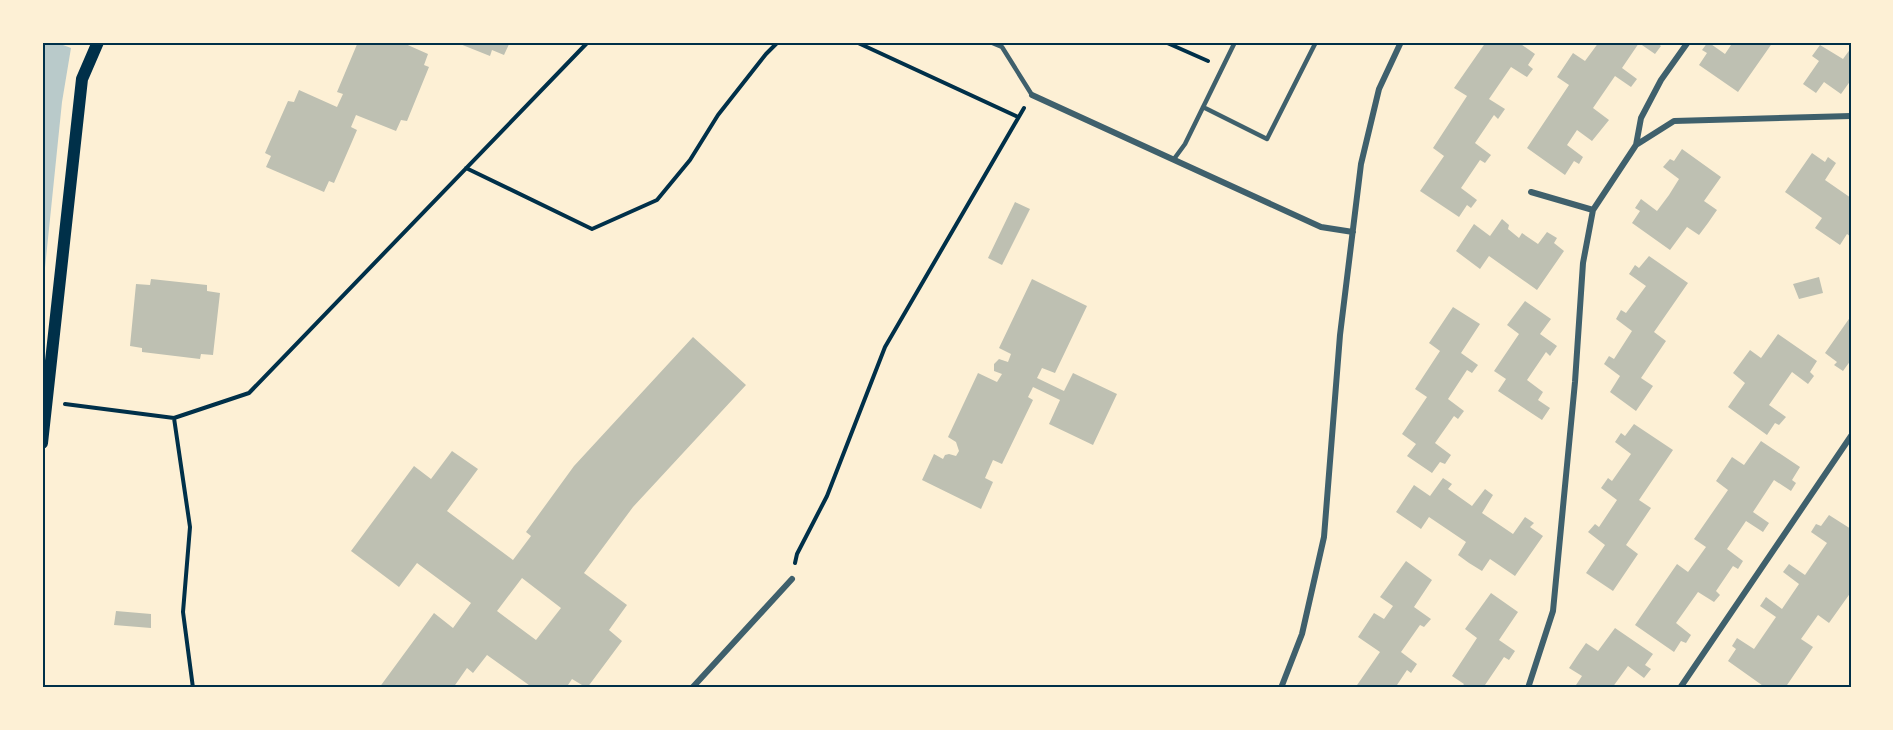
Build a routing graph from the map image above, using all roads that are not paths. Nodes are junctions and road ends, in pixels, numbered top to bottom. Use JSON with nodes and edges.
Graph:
{"nodes":[{"id":1,"x":98,"y":42,"type":"edge"},
{"id":2,"x":990,"y":42,"type":"edge"},
{"id":3,"x":1235,"y":42,"type":"edge"},
{"id":4,"x":1316,"y":42,"type":"edge"},
{"id":5,"x":1401,"y":42,"type":"edge"},
{"id":6,"x":1688,"y":42,"type":"edge"},
{"id":7,"x":1032,"y":95,"type":"joint"},
{"id":8,"x":1203,"y":107,"type":"junction"},
{"id":9,"x":1851,"y":116,"type":"edge"},
{"id":10,"x":1636,"y":145,"type":"junction"},
{"id":11,"x":1174,"y":159,"type":"junction"},
{"id":12,"x":1531,"y":192,"type":"dead end"},
{"id":13,"x":1593,"y":210,"type":"junction"},
{"id":14,"x":1353,"y":232,"type":"junction"},
{"id":15,"x":1851,"y":436,"type":"edge"},
{"id":16,"x":42,"y":443,"type":"edge"},
{"id":17,"x":792,"y":579,"type":"road end"},
{"id":18,"x":692,"y":688,"type":"edge"},
{"id":19,"x":1281,"y":688,"type":"edge"},
{"id":20,"x":1528,"y":688,"type":"edge"},
{"id":21,"x":1680,"y":688,"type":"edge"}],
"edges":[{"from":1,"to":16,"type":"main road"},
{"from":2,"to":7,"type":"lane"},
{"from":3,"to":8,"type":"lane"},
{"from":4,"to":8,"type":"lane"},
{"from":5,"to":14,"type":"street"},
{"from":6,"to":10,"type":"street"},
{"from":7,"to":11,"type":"street"},
{"from":8,"to":11,"type":"lane"},
{"from":9,"to":10,"type":"street"},
{"from":10,"to":13,"type":"street"},
{"from":11,"to":14,"type":"street"},
{"from":12,"to":13,"type":"street"},
{"from":13,"to":20,"type":"street"},
{"from":14,"to":19,"type":"street"},
{"from":15,"to":21,"type":"street"},
{"from":17,"to":18,"type":"street"}]}
